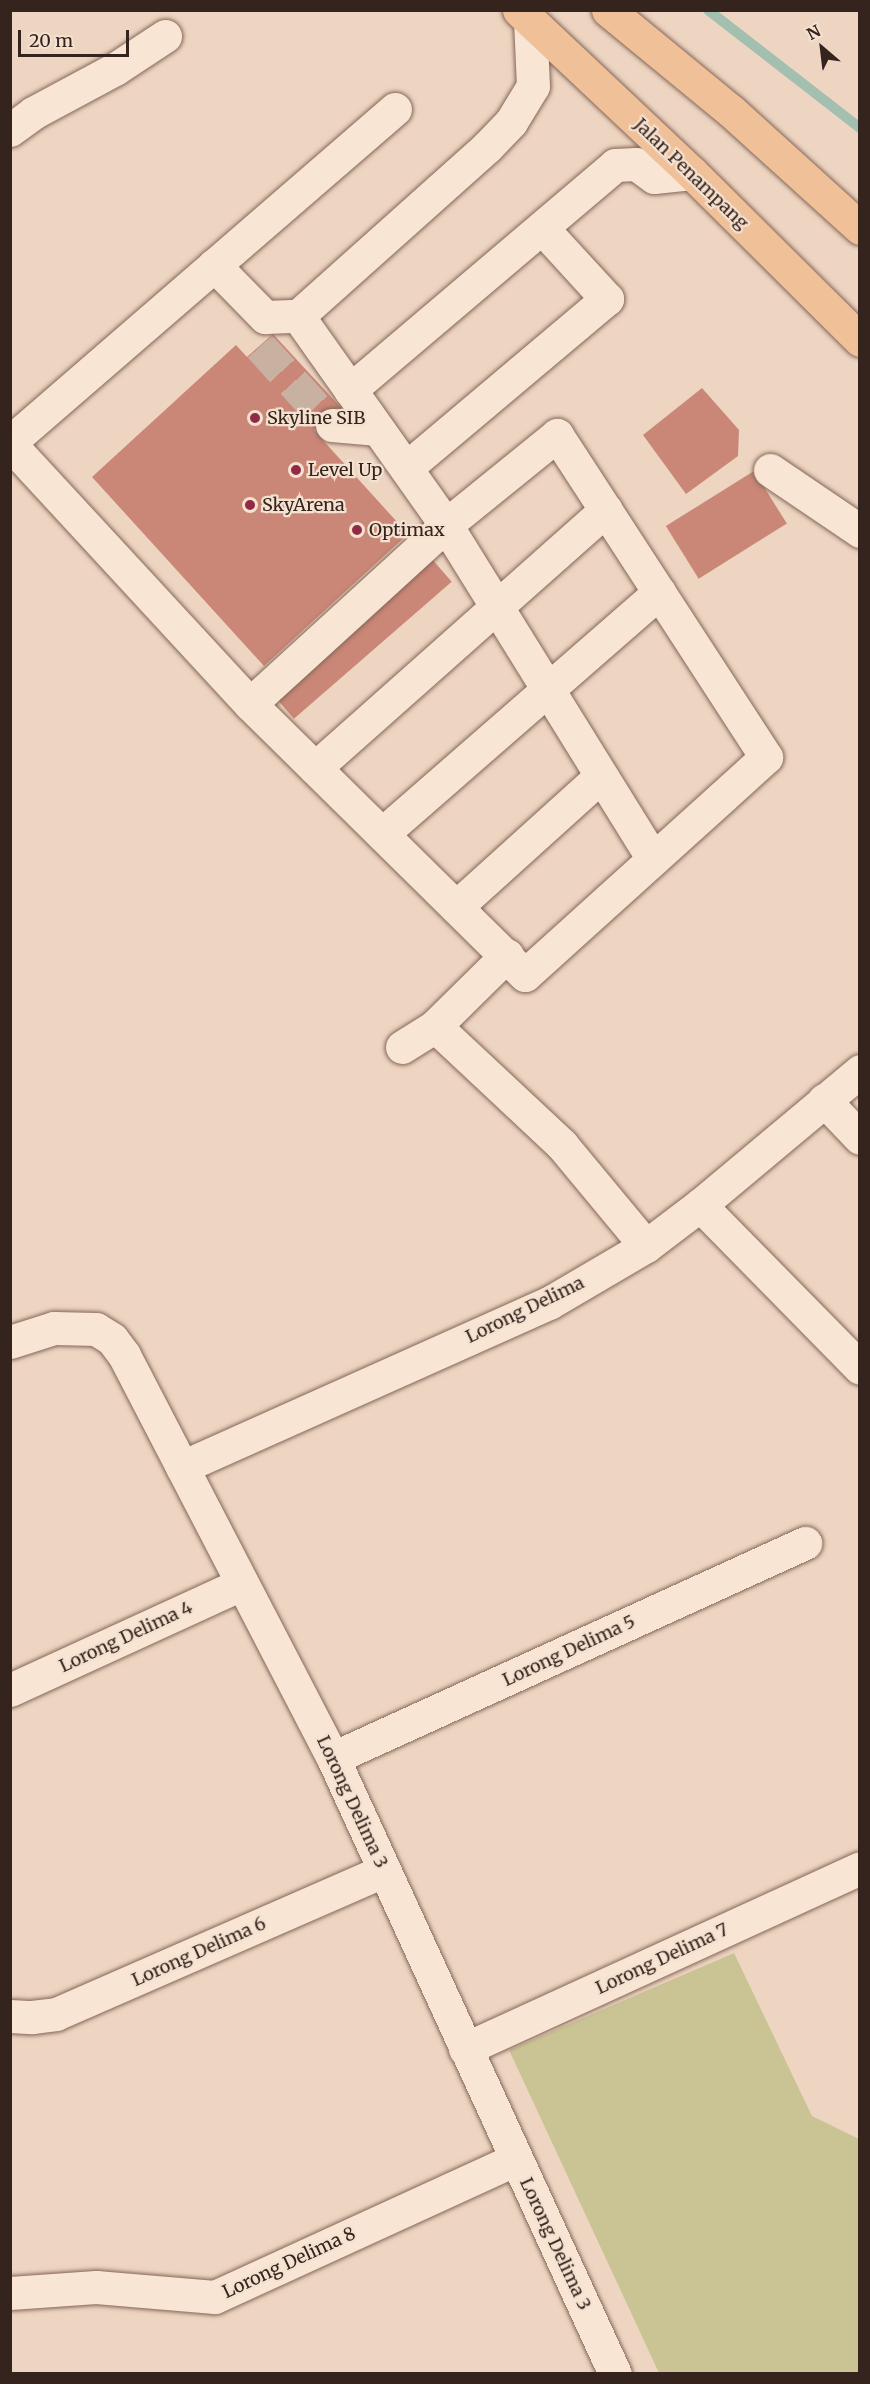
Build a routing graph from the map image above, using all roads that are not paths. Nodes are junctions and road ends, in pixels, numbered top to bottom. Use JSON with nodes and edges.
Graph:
{"nodes":[{"id":1,"x":608,"y":10,"type":"edge"},
{"id":2,"x":525,"y":16,"type":"edge"},
{"id":3,"x":165,"y":36,"type":"dead end"},
{"id":4,"x":395,"y":109,"type":"dead end"},
{"id":5,"x":10,"y":130,"type":"edge"},
{"id":6,"x":692,"y":173,"type":"junction"},
{"id":7,"x":542,"y":228,"type":"junction"},
{"id":8,"x":860,"y":228,"type":"edge"},
{"id":9,"x":214,"y":265,"type":"junction"},
{"id":10,"x":298,"y":316,"type":"junction"},
{"id":11,"x":860,"y":340,"type":"edge"},
{"id":12,"x":350,"y":390,"type":"junction"},
{"id":13,"x":332,"y":425,"type":"tunnel mouth"},
{"id":14,"x":378,"y":429,"type":"junction"},
{"id":15,"x":10,"y":443,"type":"edge"},
{"id":16,"x":406,"y":468,"type":"junction"},
{"id":17,"x":770,"y":470,"type":"dead end"},
{"id":18,"x":606,"y":510,"type":"junction"},
{"id":19,"x":446,"y":525,"type":"junction"},
{"id":20,"x":860,"y":531,"type":"edge"},
{"id":21,"x":658,"y":592,"type":"junction"},
{"id":22,"x":495,"y":606,"type":"junction"},
{"id":23,"x":548,"y":691,"type":"junction"},
{"id":24,"x":250,"y":704,"type":"junction"},
{"id":25,"x":315,"y":768,"type":"junction"},
{"id":26,"x":601,"y":776,"type":"junction"},
{"id":27,"x":382,"y":834,"type":"junction"},
{"id":28,"x":653,"y":859,"type":"junction"},
{"id":29,"x":456,"y":907,"type":"junction"},
{"id":30,"x":507,"y":955,"type":"junction"},
{"id":31,"x":435,"y":1026,"type":"junction"},
{"id":32,"x":402,"y":1047,"type":"dead end"},
{"id":33,"x":860,"y":1071,"type":"edge"},
{"id":34,"x":824,"y":1100,"type":"junction"},
{"id":35,"x":860,"y":1138,"type":"edge"},
{"id":36,"x":700,"y":1204,"type":"junction"},
{"id":37,"x":646,"y":1246,"type":"junction"},
{"id":38,"x":10,"y":1342,"type":"edge"},
{"id":39,"x":860,"y":1368,"type":"edge"},
{"id":40,"x":182,"y":1467,"type":"junction"},
{"id":41,"x":805,"y":1543,"type":"dead end"},
{"id":42,"x":242,"y":1584,"type":"junction"},
{"id":43,"x":10,"y":1690,"type":"edge"},
{"id":44,"x":333,"y":1758,"type":"junction"},
{"id":45,"x":860,"y":1868,"type":"edge"},
{"id":46,"x":384,"y":1871,"type":"junction"},
{"id":47,"x":10,"y":2016,"type":"edge"},
{"id":48,"x":465,"y":2049,"type":"junction"},
{"id":49,"x":516,"y":2159,"type":"junction"},
{"id":50,"x":10,"y":2293,"type":"edge"},
{"id":51,"x":615,"y":2373,"type":"edge"}],
"edges":[{"from":1,"to":8,"type":"main road"},
{"from":2,"to":6,"type":"main road","name":"Jalan Penampang"},
{"from":2,"to":10,"type":"street"},
{"from":3,"to":5,"type":"street"},
{"from":4,"to":9,"type":"street"},
{"from":6,"to":7,"type":"street"},
{"from":6,"to":11,"type":"main road","name":"Jalan Penampang"},
{"from":7,"to":12,"type":"street"},
{"from":7,"to":16,"type":"street"},
{"from":9,"to":10,"type":"street"},
{"from":9,"to":15,"type":"street"},
{"from":10,"to":12,"type":"street"},
{"from":12,"to":14,"type":"street"},
{"from":13,"to":14,"type":"street"},
{"from":14,"to":16,"type":"street"},
{"from":15,"to":24,"type":"street"},
{"from":16,"to":19,"type":"street"},
{"from":17,"to":20,"type":"street"},
{"from":18,"to":19,"type":"street"},
{"from":18,"to":21,"type":"street"},
{"from":18,"to":22,"type":"street"},
{"from":19,"to":22,"type":"street"},
{"from":19,"to":24,"type":"street"},
{"from":21,"to":23,"type":"street"},
{"from":21,"to":28,"type":"street"},
{"from":22,"to":23,"type":"street"},
{"from":22,"to":25,"type":"street"},
{"from":23,"to":26,"type":"street"},
{"from":23,"to":27,"type":"street"},
{"from":24,"to":25,"type":"street"},
{"from":25,"to":27,"type":"street"},
{"from":26,"to":28,"type":"street"},
{"from":26,"to":29,"type":"street"},
{"from":27,"to":29,"type":"street"},
{"from":28,"to":30,"type":"street"},
{"from":29,"to":30,"type":"street"},
{"from":30,"to":31,"type":"street"},
{"from":31,"to":32,"type":"street"},
{"from":31,"to":37,"type":"street"},
{"from":33,"to":34,"type":"street","name":"Lorong Delima"},
{"from":34,"to":35,"type":"street"},
{"from":34,"to":36,"type":"street","name":"Lorong Delima"},
{"from":36,"to":37,"type":"street","name":"Lorong Delima"},
{"from":36,"to":39,"type":"street"},
{"from":37,"to":40,"type":"street","name":"Lorong Delima"},
{"from":38,"to":40,"type":"street","name":"Lorong Delima 3"},
{"from":40,"to":42,"type":"street","name":"Lorong Delima 3"},
{"from":41,"to":44,"type":"street","name":"Lorong Delima 5"},
{"from":42,"to":43,"type":"street","name":"Lorong Delima 4"},
{"from":42,"to":44,"type":"street","name":"Lorong Delima 3"},
{"from":44,"to":46,"type":"street","name":"Lorong Delima 3"},
{"from":45,"to":48,"type":"street","name":"Lorong Delima 7"},
{"from":46,"to":47,"type":"street","name":"Lorong Delima 6"},
{"from":46,"to":48,"type":"street","name":"Lorong Delima 3"},
{"from":48,"to":49,"type":"street","name":"Lorong Delima 3"},
{"from":49,"to":50,"type":"street","name":"Lorong Delima 8"},
{"from":49,"to":51,"type":"street","name":"Lorong Delima 3"}]}
